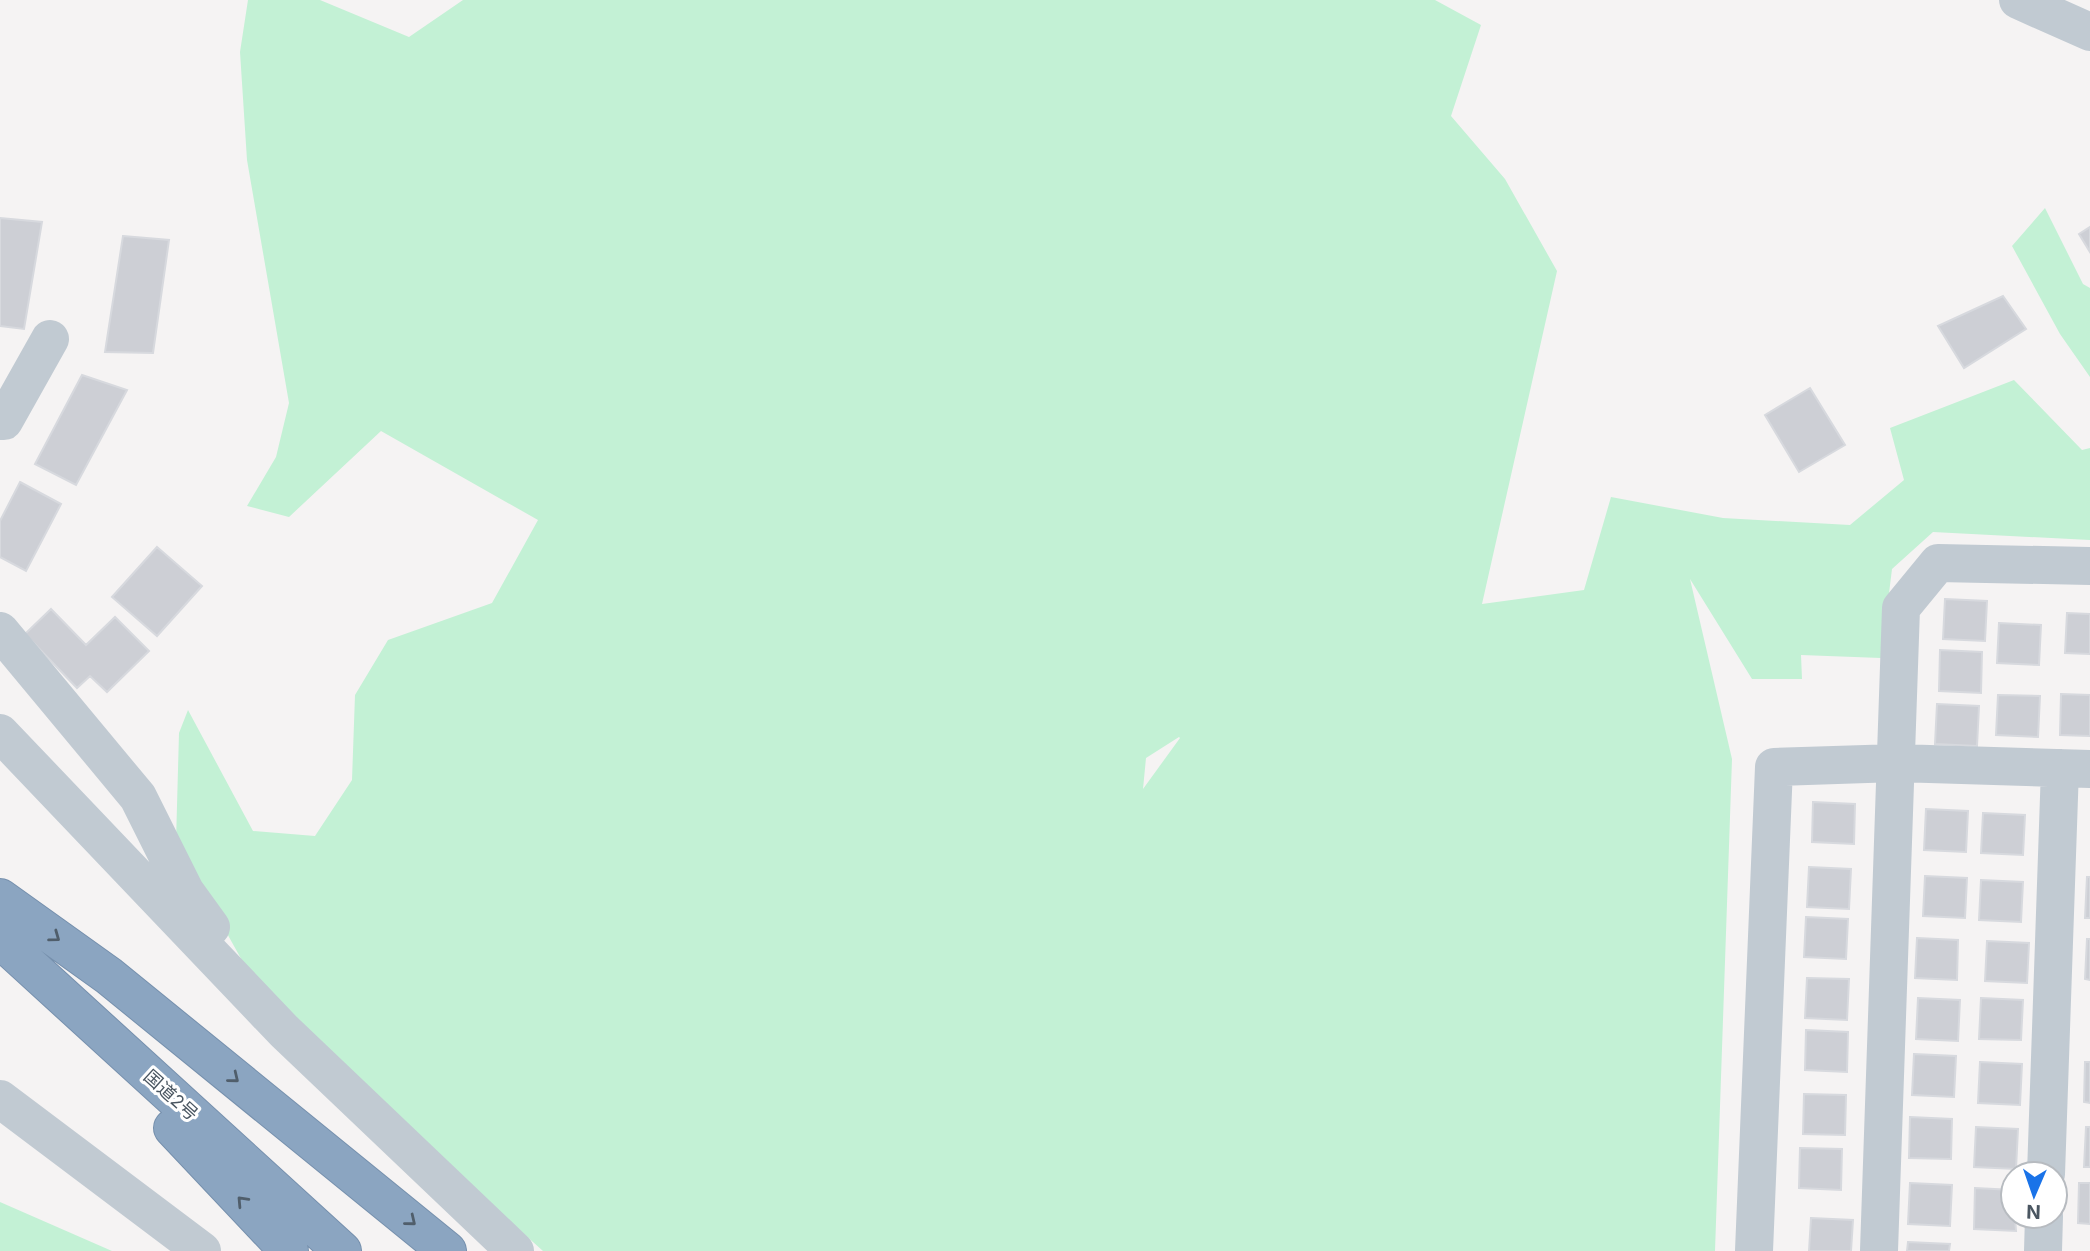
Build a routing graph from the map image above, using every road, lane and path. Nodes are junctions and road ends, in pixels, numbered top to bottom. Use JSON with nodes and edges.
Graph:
{"nodes":[{"id":1,"x":2018,"y":0,"type":"edge"},
{"id":2,"x":2090,"y":32,"type":"edge"},
{"id":3,"x":50,"y":339,"type":"dead end"},
{"id":4,"x":0,"y":421,"type":"edge"},
{"id":5,"x":2090,"y":566,"type":"edge"},
{"id":6,"x":0,"y":631,"type":"edge"},
{"id":7,"x":0,"y":733,"type":"edge"},
{"id":8,"x":1896,"y":763,"type":"junction"},
{"id":9,"x":2075,"y":768,"type":"edge"},
{"id":10,"x":0,"y":898,"type":"edge"},
{"id":11,"x":0,"y":939,"type":"edge"},
{"id":12,"x":0,"y":945,"type":"edge"},
{"id":13,"x":228,"y":971,"type":"junction"},
{"id":14,"x":0,"y":1099,"type":"edge"},
{"id":15,"x":2047,"y":1160,"type":"edge"},
{"id":16,"x":2044,"y":1230,"type":"edge"},
{"id":17,"x":202,"y":1251,"type":"edge"},
{"id":18,"x":289,"y":1251,"type":"edge"},
{"id":19,"x":342,"y":1251,"type":"edge"},
{"id":20,"x":447,"y":1251,"type":"edge"},
{"id":21,"x":515,"y":1251,"type":"edge"},
{"id":22,"x":1754,"y":1251,"type":"edge"},
{"id":23,"x":1879,"y":1251,"type":"edge"},
{"id":24,"x":2043,"y":1251,"type":"edge"}],
"edges":[{"from":1,"to":2,"type":"street"},
{"from":3,"to":4,"type":"street"},
{"from":5,"to":8,"type":"street"},
{"from":6,"to":13,"type":"street"},
{"from":7,"to":13,"type":"street"},
{"from":8,"to":9,"type":"street"},
{"from":8,"to":22,"type":"street"},
{"from":8,"to":23,"type":"street"},
{"from":9,"to":15,"type":"street"},
{"from":10,"to":20,"type":"highway","one_way":true},
{"from":11,"to":19,"type":"highway","name":"国道2号"},
{"from":18,"to":12,"type":"highway","one_way":true},
{"from":13,"to":21,"type":"street"},
{"from":14,"to":17,"type":"street"},
{"from":16,"to":24,"type":"street"}]}
